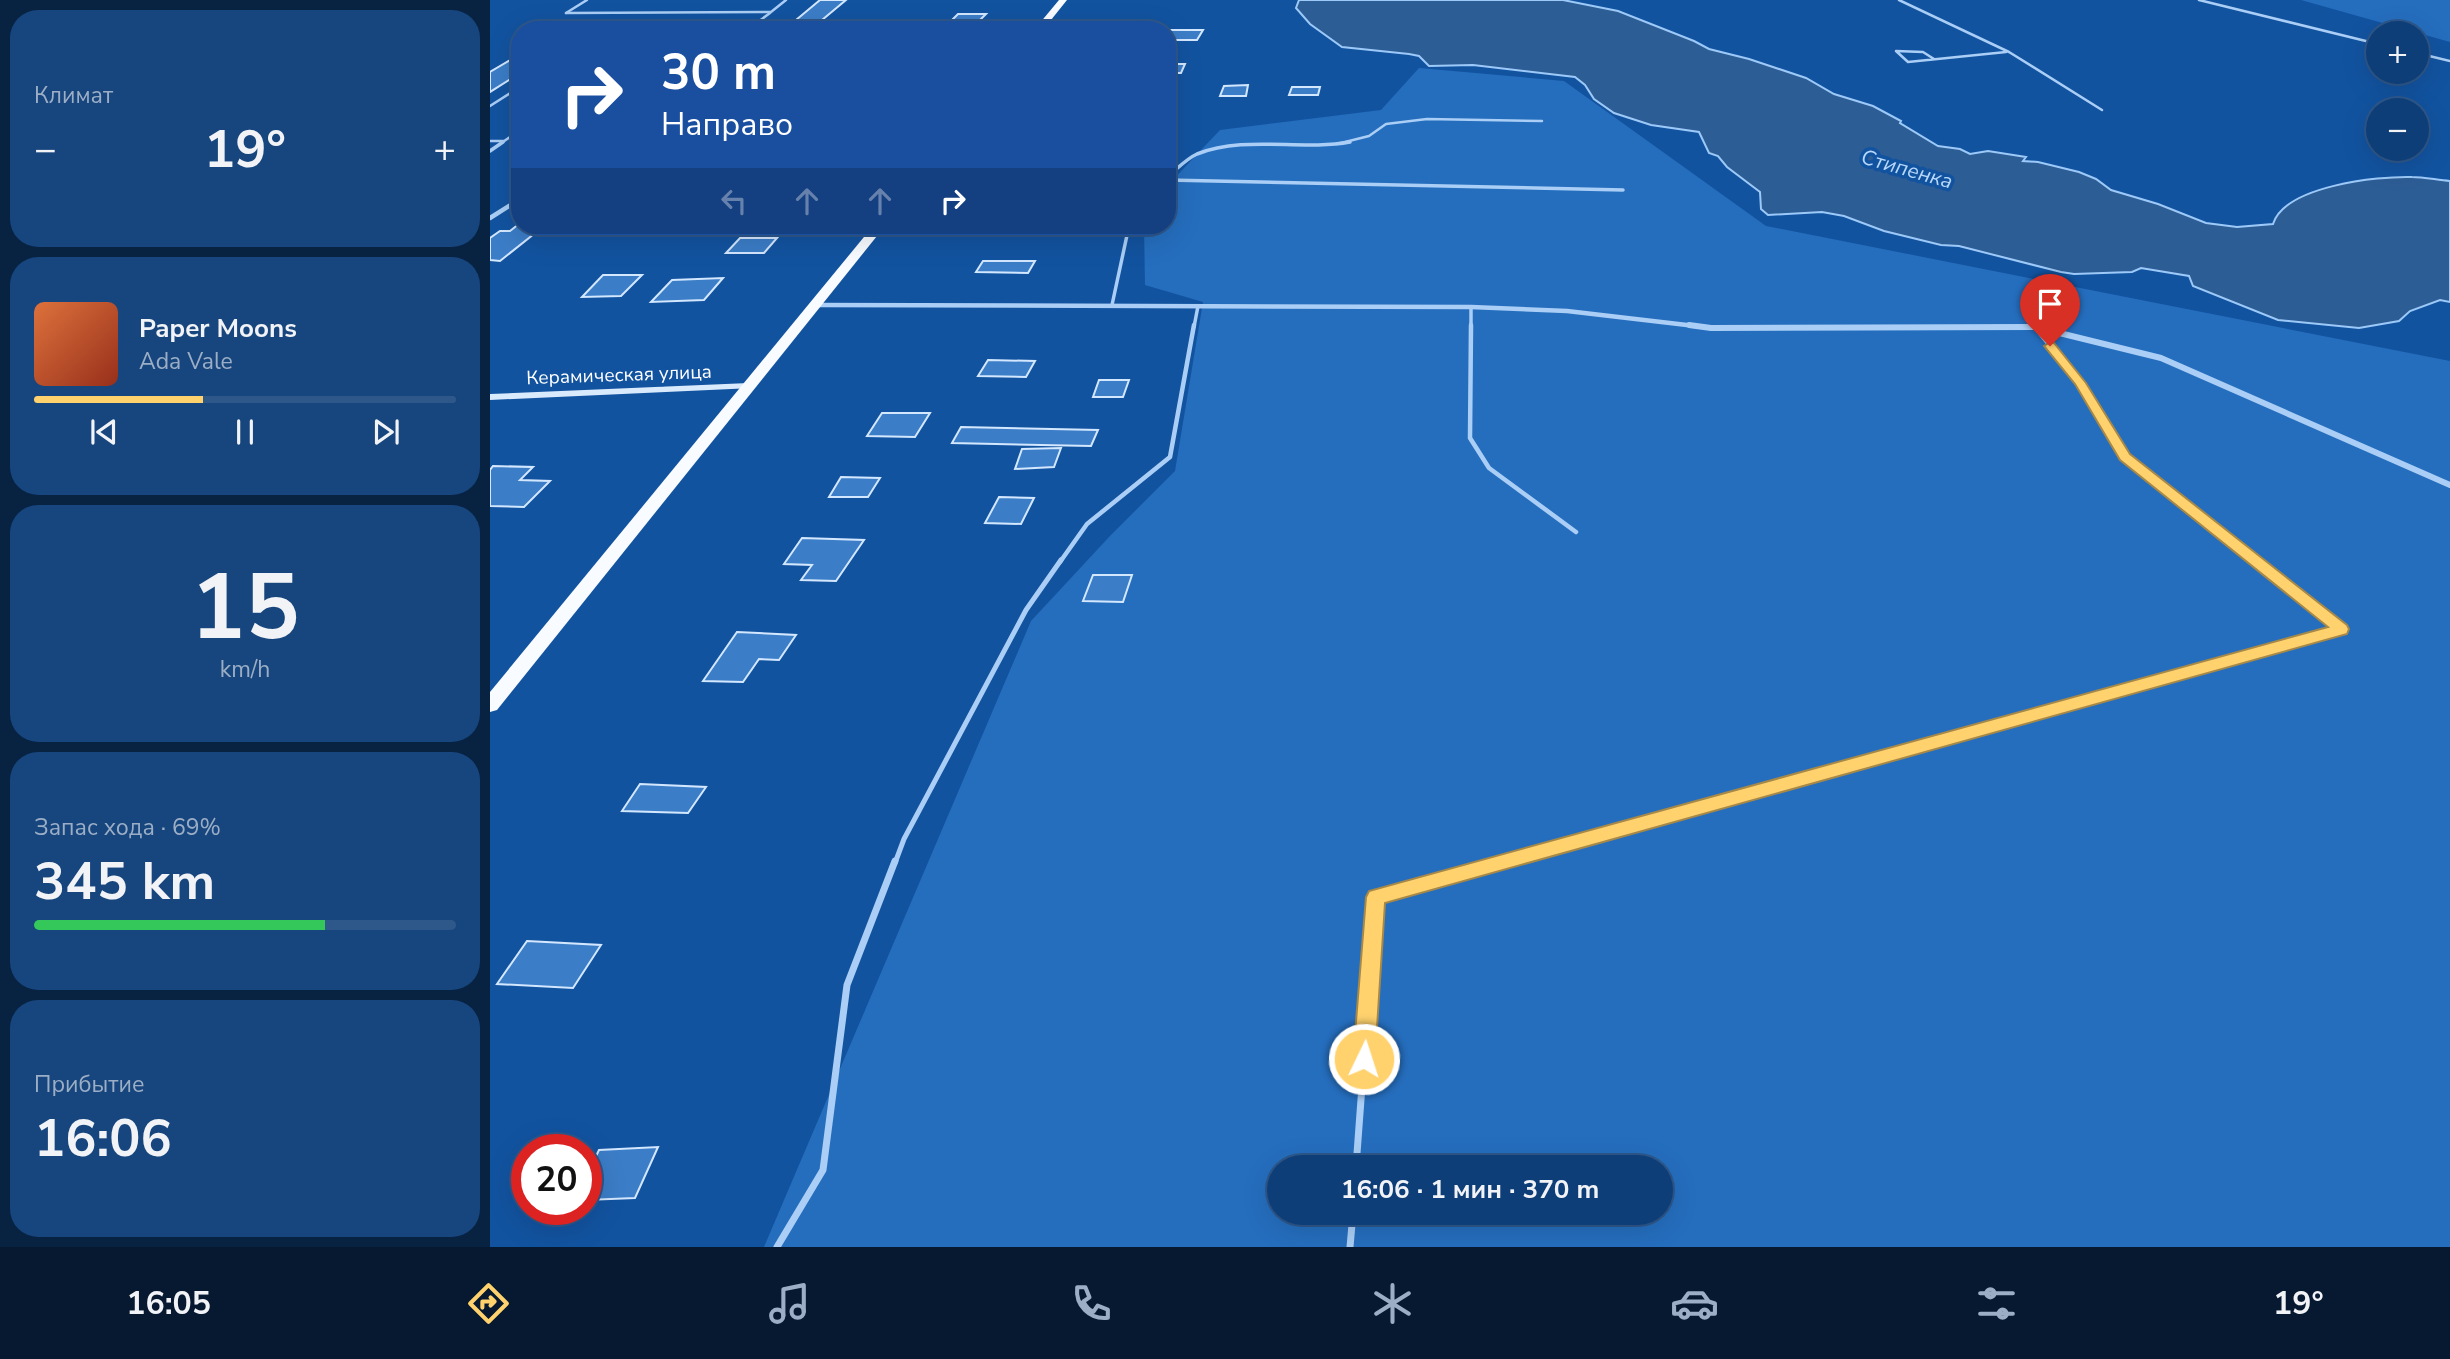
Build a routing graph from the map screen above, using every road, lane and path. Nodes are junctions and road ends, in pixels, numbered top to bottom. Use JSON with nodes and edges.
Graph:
{"nodes":[{"id":1,"x":587,"y":0,"type":"edge"},
{"id":2,"x":786,"y":0,"type":"edge"},
{"id":3,"x":1063,"y":0,"type":"edge"},
{"id":4,"x":1899,"y":0,"type":"edge"},
{"id":5,"x":2199,"y":0,"type":"edge"},
{"id":6,"x":771,"y":12,"type":"junction"},
{"id":7,"x":759,"y":21,"type":"edge"},
{"id":8,"x":1046,"y":21,"type":"edge"},
{"id":9,"x":2366,"y":41,"type":"edge"},
{"id":10,"x":2009,"y":52,"type":"junction"},
{"id":11,"x":2429,"y":56,"type":"edge"},
{"id":12,"x":1934,"y":59,"type":"junction"},
{"id":13,"x":2450,"y":61,"type":"edge"},
{"id":14,"x":511,"y":93,"type":"edge"},
{"id":15,"x":490,"y":106,"type":"edge"},
{"id":16,"x":2102,"y":110,"type":"dead end"},
{"id":17,"x":1542,"y":121,"type":"dead end"},
{"id":18,"x":511,"y":136,"type":"edge"},
{"id":19,"x":490,"y":141,"type":"edge"},
{"id":20,"x":504,"y":141,"type":"junction"},
{"id":21,"x":490,"y":151,"type":"edge"},
{"id":22,"x":1176,"y":172,"type":"edge"},
{"id":23,"x":1176,"y":179,"type":"edge"},
{"id":24,"x":1623,"y":190,"type":"dead end"},
{"id":25,"x":511,"y":205,"type":"edge"},
{"id":26,"x":490,"y":218,"type":"edge"},
{"id":27,"x":872,"y":235,"type":"edge"},
{"id":28,"x":1127,"y":235,"type":"edge"},
{"id":29,"x":815,"y":305,"type":"junction"},
{"id":30,"x":1112,"y":305,"type":"junction"},
{"id":31,"x":1198,"y":306,"type":"junction"},
{"id":32,"x":1471,"y":307,"type":"junction"},
{"id":33,"x":2035,"y":327,"type":"junction"},
{"id":34,"x":749,"y":386,"type":"junction"},
{"id":35,"x":490,"y":397,"type":"edge"},
{"id":36,"x":2450,"y":485,"type":"edge"},
{"id":37,"x":1576,"y":532,"type":"dead end"},
{"id":38,"x":490,"y":705,"type":"edge"},
{"id":39,"x":1357,"y":1155,"type":"edge"},
{"id":40,"x":1352,"y":1225,"type":"edge"},
{"id":41,"x":777,"y":1247,"type":"edge"},
{"id":42,"x":1350,"y":1247,"type":"edge"}],
"edges":[{"from":1,"to":6,"type":"lane"},
{"from":2,"to":6,"type":"lane"},
{"from":3,"to":8,"type":"main road"},
{"from":4,"to":10,"type":"lane"},
{"from":5,"to":9,"type":"lane"},
{"from":6,"to":7,"type":"lane"},
{"from":10,"to":12,"type":"lane"},
{"from":10,"to":16,"type":"lane"},
{"from":11,"to":13,"type":"lane"},
{"from":12,"to":12,"type":"lane"},
{"from":14,"to":15,"type":"lane"},
{"from":17,"to":22,"type":"lane"},
{"from":18,"to":20,"type":"lane"},
{"from":19,"to":20,"type":"lane"},
{"from":20,"to":21,"type":"lane"},
{"from":23,"to":24,"type":"lane"},
{"from":25,"to":26,"type":"street"},
{"from":27,"to":29,"type":"main road"},
{"from":28,"to":30,"type":"lane"},
{"from":29,"to":30,"type":"street"},
{"from":29,"to":34,"type":"main road"},
{"from":30,"to":31,"type":"street"},
{"from":31,"to":32,"type":"street"},
{"from":31,"to":41,"type":"lane"},
{"from":32,"to":33,"type":"street"},
{"from":32,"to":37,"type":"lane"},
{"from":33,"to":36,"type":"street"},
{"from":33,"to":39,"type":"lane"},
{"from":34,"to":35,"type":"street","name":"Керамическая улица"},
{"from":34,"to":38,"type":"main road"},
{"from":40,"to":42,"type":"lane"}]}
